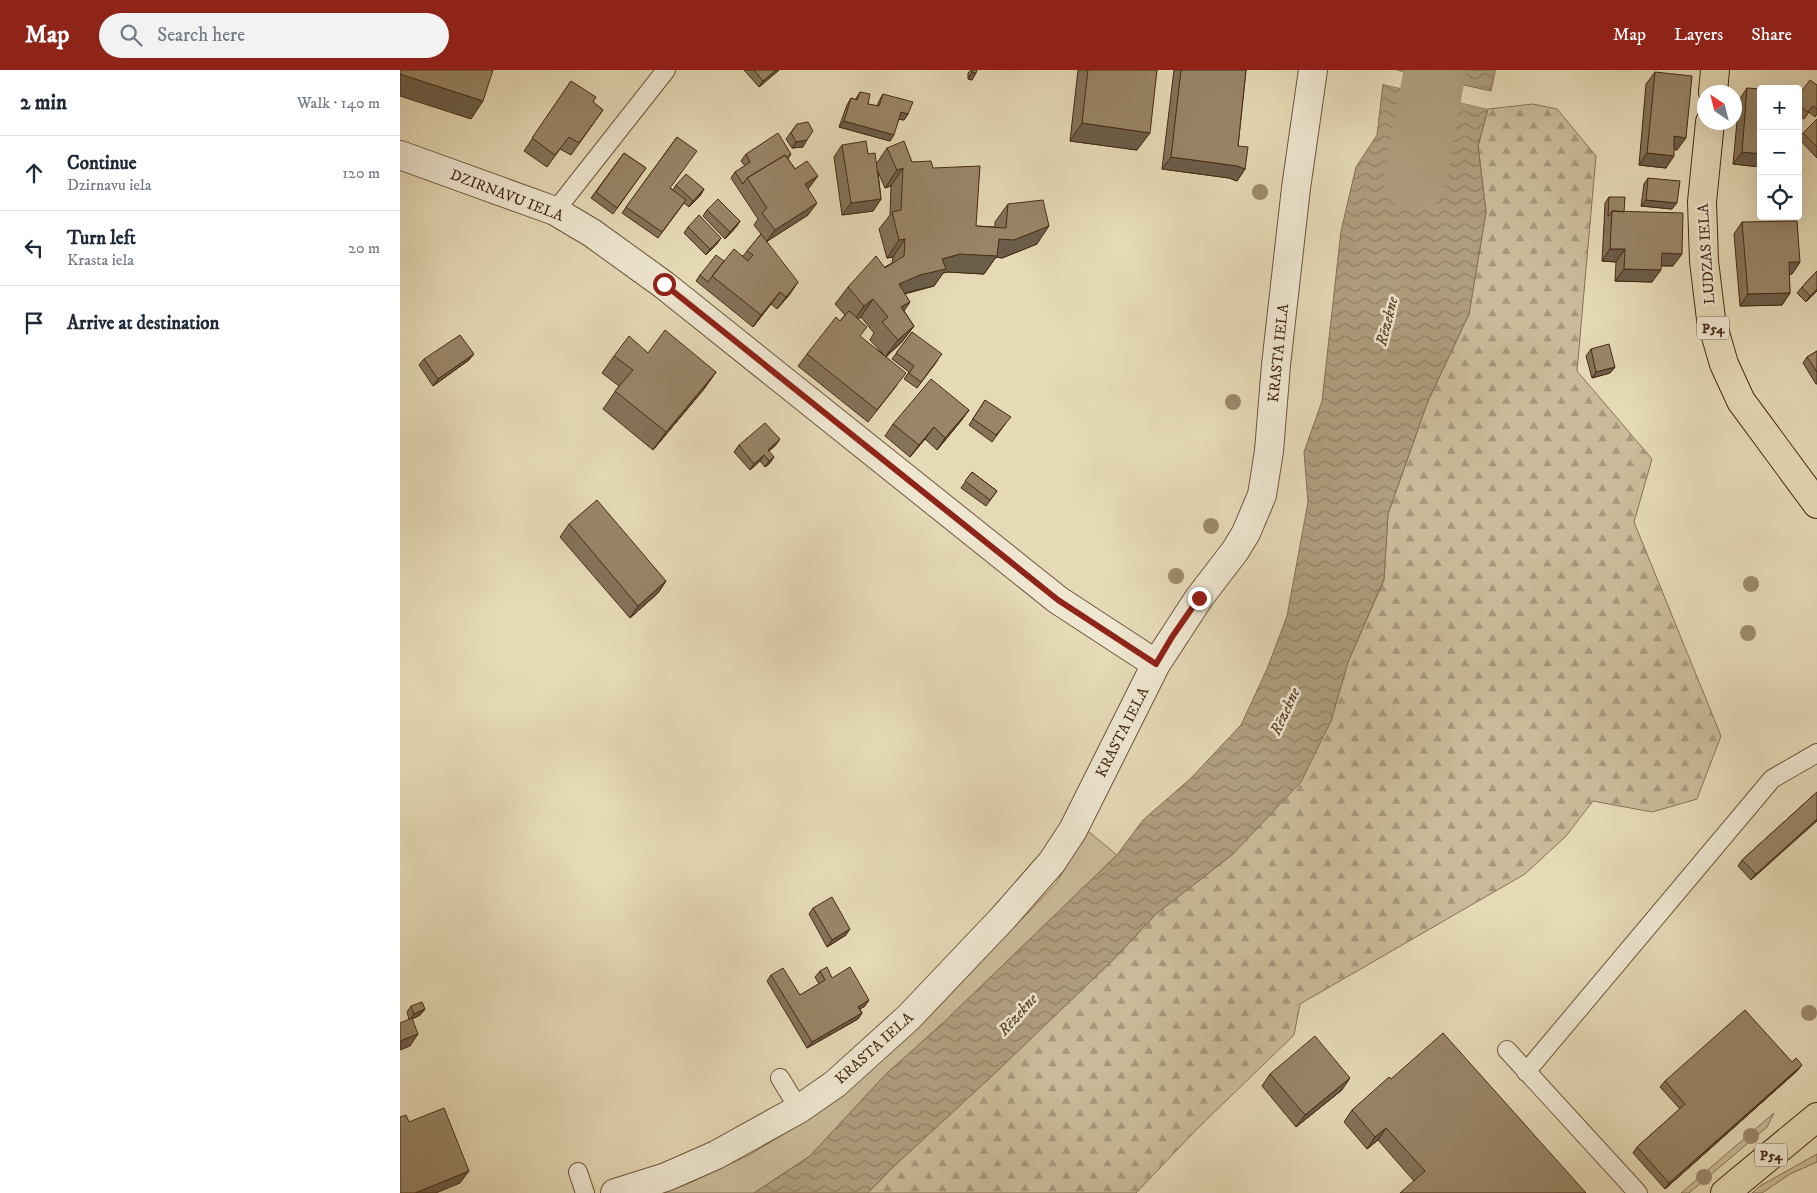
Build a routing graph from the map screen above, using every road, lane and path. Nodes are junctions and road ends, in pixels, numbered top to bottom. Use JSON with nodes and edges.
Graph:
{"nodes":[{"id":1,"x":666,"y":70,"type":"edge"},
{"id":2,"x":1313,"y":70,"type":"edge"},
{"id":3,"x":1715,"y":70,"type":"edge"},
{"id":4,"x":1714,"y":85,"type":"edge"},
{"id":5,"x":1709,"y":130,"type":"edge"},
{"id":6,"x":400,"y":155,"type":"edge"},
{"id":7,"x":554,"y":211,"type":"junction"},
{"id":8,"x":1817,"y":504,"type":"edge"},
{"id":9,"x":1156,"y":664,"type":"junction"},
{"id":10,"x":1817,"y":752,"type":"edge"},
{"id":11,"x":1507,"y":1050,"type":"dead end"},
{"id":12,"x":1526,"y":1072,"type":"junction"},
{"id":13,"x":780,"y":1078,"type":"dead end"},
{"id":14,"x":799,"y":1108,"type":"junction"},
{"id":15,"x":1817,"y":1117,"type":"edge"},
{"id":16,"x":578,"y":1172,"type":"dead end"},
{"id":17,"x":585,"y":1193,"type":"edge"},
{"id":18,"x":615,"y":1193,"type":"edge"},
{"id":19,"x":1638,"y":1193,"type":"edge"},
{"id":20,"x":1725,"y":1193,"type":"edge"}],
"edges":[{"from":1,"to":7,"type":"lane"},
{"from":2,"to":9,"type":"street","name":"KRASTA IELA"},
{"from":3,"to":4,"type":"main road"},
{"from":5,"to":8,"type":"main road","name":"LUDZAS IELA","number":"P54"},
{"from":6,"to":7,"type":"street","name":"DZIRNAVU IELA"},
{"from":7,"to":9,"type":"street","name":"DZIRNAVU IELA"},
{"from":9,"to":14,"type":"street","name":"KRASTA IELA"},
{"from":10,"to":12,"type":"lane"},
{"from":11,"to":12,"type":"lane"},
{"from":12,"to":19,"type":"lane"},
{"from":13,"to":14,"type":"lane"},
{"from":14,"to":18,"type":"street","name":"KRASTA IELA"},
{"from":15,"to":20,"type":"main road","number":"P54"},
{"from":16,"to":17,"type":"lane"}]}
